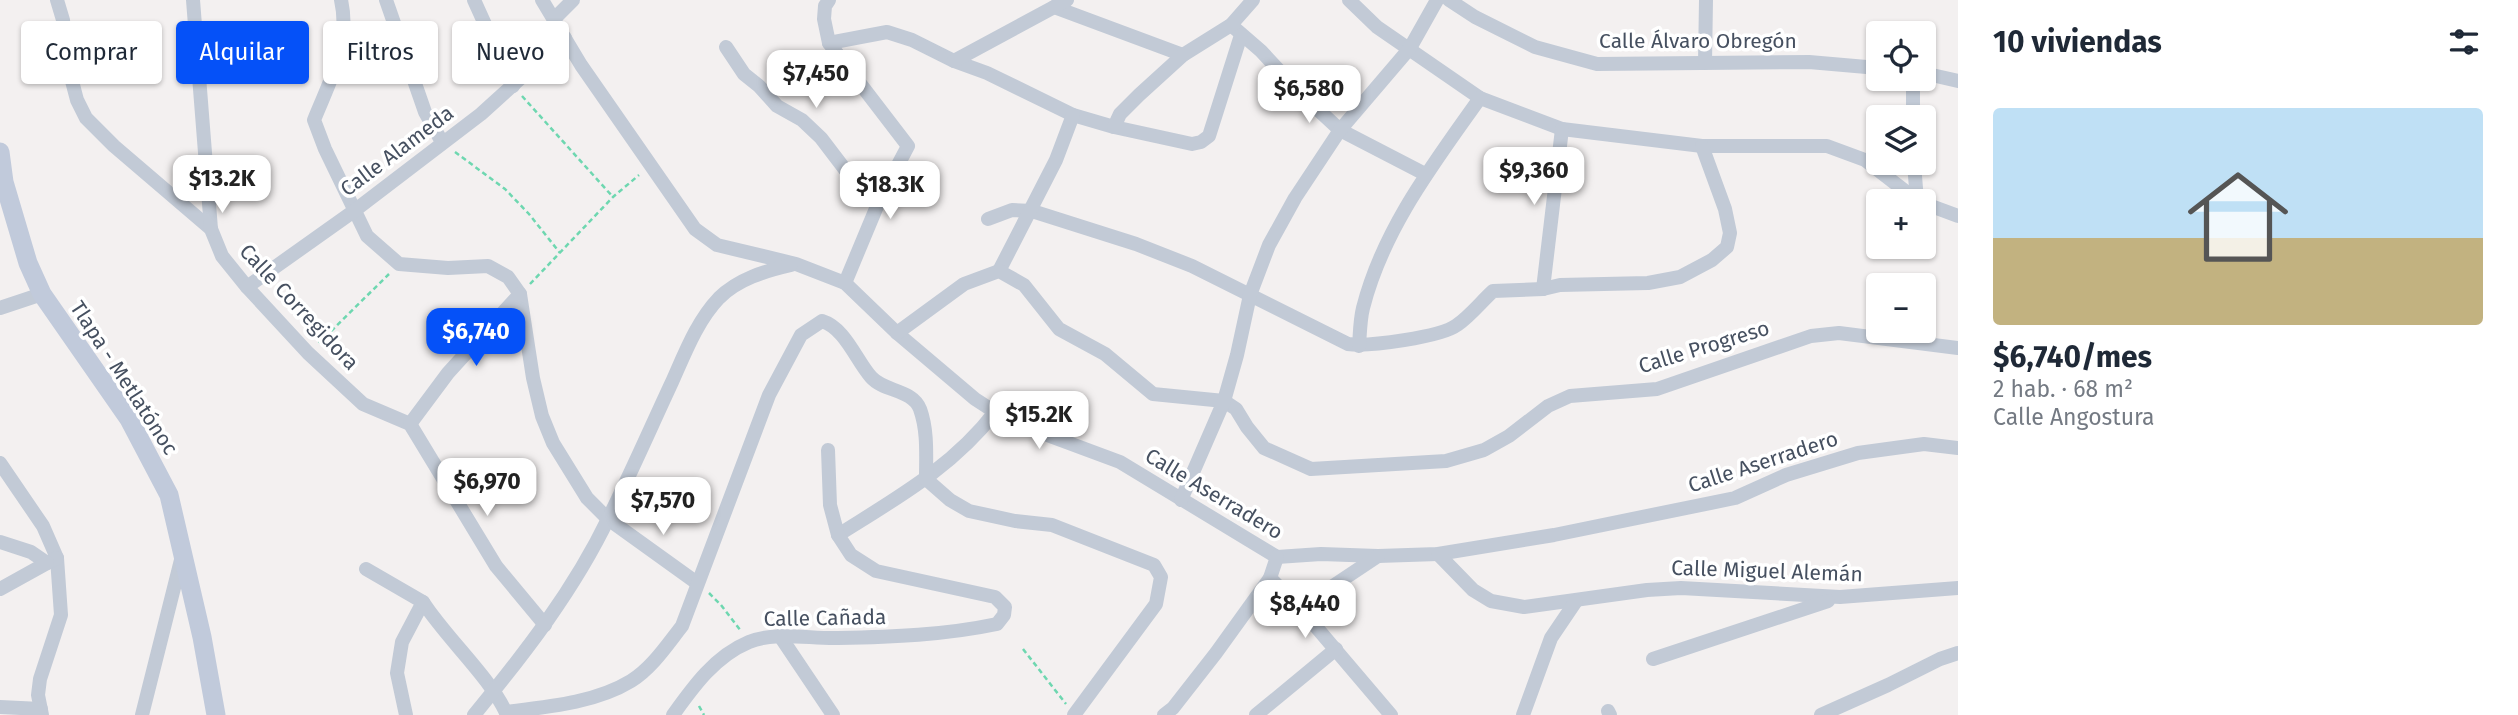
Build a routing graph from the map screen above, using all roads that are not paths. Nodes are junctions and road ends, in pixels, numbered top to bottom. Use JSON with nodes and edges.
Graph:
{"nodes":[{"id":1,"x":57,"y":0,"type":"edge"},
{"id":2,"x":192,"y":0,"type":"edge"},
{"id":3,"x":341,"y":0,"type":"edge"},
{"id":4,"x":386,"y":0,"type":"edge"},
{"id":5,"x":474,"y":0,"type":"edge"},
{"id":6,"x":542,"y":0,"type":"edge"},
{"id":7,"x":573,"y":0,"type":"edge"},
{"id":8,"x":828,"y":0,"type":"edge"},
{"id":9,"x":1253,"y":0,"type":"edge"},
{"id":10,"x":1349,"y":0,"type":"edge"},
{"id":11,"x":1437,"y":0,"type":"edge"},
{"id":12,"x":1449,"y":0,"type":"edge"},
{"id":13,"x":1706,"y":0,"type":"edge"},
{"id":14,"x":1060,"y":4,"type":"edge"},
{"id":15,"x":554,"y":19,"type":"joint"},
{"id":16,"x":1236,"y":30,"type":"junction"},
{"id":17,"x":829,"y":43,"type":"junction"},
{"id":18,"x":569,"y":44,"type":"edge"},
{"id":19,"x":726,"y":47,"type":"dead end"},
{"id":20,"x":1410,"y":48,"type":"junction"},
{"id":21,"x":1183,"y":55,"type":"junction"},
{"id":22,"x":954,"y":61,"type":"junction"},
{"id":23,"x":1706,"y":63,"type":"junction"},
{"id":24,"x":1866,"y":67,"type":"edge"},
{"id":25,"x":1936,"y":76,"type":"edge"},
{"id":26,"x":1958,"y":81,"type":"edge"},
{"id":27,"x":513,"y":86,"type":"joint"},
{"id":28,"x":1480,"y":98,"type":"junction"},
{"id":29,"x":1073,"y":115,"type":"junction"},
{"id":30,"x":1114,"y":127,"type":"junction"},
{"id":31,"x":1562,"y":129,"type":"junction"},
{"id":32,"x":1340,"y":130,"type":"junction"},
{"id":33,"x":442,"y":142,"type":"junction"},
{"id":34,"x":1702,"y":146,"type":"junction"},
{"id":35,"x":0,"y":152,"type":"edge"},
{"id":36,"x":1426,"y":174,"type":"junction"},
{"id":37,"x":1902,"y":189,"type":"edge"},
{"id":38,"x":880,"y":199,"type":"junction"},
{"id":39,"x":1936,"y":208,"type":"edge"},
{"id":40,"x":354,"y":211,"type":"junction"},
{"id":41,"x":1032,"y":211,"type":"junction"},
{"id":42,"x":1958,"y":216,"type":"edge"},
{"id":43,"x":988,"y":219,"type":"dead end"},
{"id":44,"x":211,"y":229,"type":"junction"},
{"id":45,"x":796,"y":264,"type":"junction"},
{"id":46,"x":999,"y":271,"type":"junction"},
{"id":47,"x":845,"y":283,"type":"junction"},
{"id":48,"x":247,"y":288,"type":"junction"},
{"id":49,"x":1543,"y":289,"type":"junction"},
{"id":50,"x":43,"y":294,"type":"junction"},
{"id":51,"x":520,"y":294,"type":"junction"},
{"id":52,"x":1250,"y":295,"type":"junction"},
{"id":53,"x":0,"y":308,"type":"edge"},
{"id":54,"x":897,"y":333,"type":"junction"},
{"id":55,"x":1359,"y":346,"type":"junction"},
{"id":56,"x":1958,"y":348,"type":"edge"},
{"id":57,"x":1224,"y":401,"type":"junction"},
{"id":58,"x":995,"y":412,"type":"junction"},
{"id":59,"x":410,"y":424,"type":"junction"},
{"id":60,"x":1958,"y":448,"type":"edge"},
{"id":61,"x":828,"y":450,"type":"dead end"},
{"id":62,"x":0,"y":463,"type":"edge"},
{"id":63,"x":926,"y":479,"type":"junction"},
{"id":64,"x":1181,"y":500,"type":"junction"},
{"id":65,"x":608,"y":520,"type":"junction"},
{"id":66,"x":838,"y":535,"type":"junction"},
{"id":67,"x":0,"y":542,"type":"edge"},
{"id":68,"x":184,"y":551,"type":"junction"},
{"id":69,"x":1438,"y":554,"type":"junction"},
{"id":70,"x":1378,"y":556,"type":"junction"},
{"id":71,"x":1277,"y":557,"type":"junction"},
{"id":72,"x":52,"y":560,"type":"junction"},
{"id":73,"x":366,"y":569,"type":"dead end"},
{"id":74,"x":1270,"y":578,"type":"junction"},
{"id":75,"x":697,"y":583,"type":"junction"},
{"id":76,"x":1958,"y":588,"type":"edge"},
{"id":77,"x":0,"y":589,"type":"edge"},
{"id":78,"x":1840,"y":597,"type":"junction"},
{"id":79,"x":1577,"y":601,"type":"junction"},
{"id":80,"x":423,"y":602,"type":"junction"},
{"id":81,"x":1300,"y":608,"type":"junction"},
{"id":82,"x":545,"y":625,"type":"junction"},
{"id":83,"x":780,"y":636,"type":"junction"},
{"id":84,"x":1336,"y":649,"type":"junction"},
{"id":85,"x":1958,"y":653,"type":"edge"},
{"id":86,"x":1653,"y":659,"type":"dead end"},
{"id":87,"x":493,"y":692,"type":"junction"},
{"id":88,"x":0,"y":707,"type":"edge"},
{"id":89,"x":1070,"y":710,"type":"edge"},
{"id":90,"x":41,"y":712,"type":"edge"},
{"id":91,"x":507,"y":713,"type":"edge"},
{"id":92,"x":1389,"y":714,"type":"edge"},
{"id":93,"x":142,"y":715,"type":"edge"},
{"id":94,"x":216,"y":715,"type":"edge"},
{"id":95,"x":406,"y":715,"type":"edge"},
{"id":96,"x":474,"y":715,"type":"edge"},
{"id":97,"x":673,"y":715,"type":"edge"},
{"id":98,"x":833,"y":715,"type":"edge"},
{"id":99,"x":1164,"y":715,"type":"edge"},
{"id":100,"x":1256,"y":715,"type":"edge"},
{"id":101,"x":1523,"y":715,"type":"edge"},
{"id":102,"x":1821,"y":715,"type":"edge"}],
"edges":[{"from":1,"to":44,"type":"street","name":"Calle Corregidora"},
{"from":2,"to":44,"type":"street"},
{"from":3,"to":40,"type":"street"},
{"from":4,"to":33,"type":"street"},
{"from":5,"to":27,"type":"street"},
{"from":6,"to":15,"type":"street","name":"Calle Aserradero"},
{"from":7,"to":15,"type":"street"},
{"from":8,"to":17,"type":"street"},
{"from":9,"to":16,"type":"street"},
{"from":10,"to":20,"type":"street"},
{"from":11,"to":20,"type":"street"},
{"from":12,"to":23,"type":"street","name":"Calle Álvaro Obregón"},
{"from":13,"to":23,"type":"street"},
{"from":14,"to":21,"type":"street"},
{"from":14,"to":22,"type":"street"},
{"from":16,"to":21,"type":"street"},
{"from":16,"to":30,"type":"street"},
{"from":16,"to":32,"type":"street"},
{"from":17,"to":22,"type":"street"},
{"from":17,"to":38,"type":"street"},
{"from":18,"to":45,"type":"street","name":"Calle Aserradero"},
{"from":19,"to":38,"type":"street"},
{"from":20,"to":28,"type":"street"},
{"from":20,"to":32,"type":"street"},
{"from":21,"to":30,"type":"street"},
{"from":22,"to":29,"type":"street"},
{"from":23,"to":24,"type":"street","name":"Calle Álvaro Obregón"},
{"from":25,"to":26,"type":"street"},
{"from":27,"to":33,"type":"street","name":"Calle Alameda"},
{"from":28,"to":31,"type":"street"},
{"from":28,"to":36,"type":"street"},
{"from":29,"to":30,"type":"street"},
{"from":29,"to":41,"type":"street"},
{"from":31,"to":34,"type":"street"},
{"from":31,"to":49,"type":"street"},
{"from":32,"to":36,"type":"street"},
{"from":32,"to":52,"type":"street"},
{"from":33,"to":40,"type":"street","name":"Calle Alameda"},
{"from":34,"to":37,"type":"street"},
{"from":34,"to":49,"type":"street"},
{"from":35,"to":50,"type":"main road","name":"Tlapa - Metlatónoc"},
{"from":36,"to":55,"type":"street"},
{"from":38,"to":47,"type":"street"},
{"from":39,"to":42,"type":"street"},
{"from":40,"to":48,"type":"street","name":"Calle Alameda"},
{"from":40,"to":51,"type":"street"},
{"from":41,"to":43,"type":"street"},
{"from":41,"to":46,"type":"street"},
{"from":41,"to":52,"type":"street"},
{"from":44,"to":48,"type":"street","name":"Calle Corregidora"},
{"from":45,"to":47,"type":"street","name":"Calle Aserradero"},
{"from":45,"to":65,"type":"street"},
{"from":46,"to":54,"type":"street"},
{"from":46,"to":57,"type":"street"},
{"from":47,"to":54,"type":"street","name":"Calle Aserradero"},
{"from":48,"to":59,"type":"street","name":"Calle Corregidora"},
{"from":49,"to":55,"type":"street"},
{"from":50,"to":53,"type":"street"},
{"from":50,"to":68,"type":"main road","name":"Tlapa - Metlatónoc"},
{"from":51,"to":59,"type":"street"},
{"from":51,"to":65,"type":"street"},
{"from":52,"to":55,"type":"street"},
{"from":52,"to":57,"type":"street"},
{"from":54,"to":58,"type":"street","name":"Calle Aserradero"},
{"from":56,"to":57,"type":"street","name":"Calle Progreso"},
{"from":57,"to":64,"type":"street"},
{"from":58,"to":63,"type":"street"},
{"from":58,"to":64,"type":"street","name":"Calle Aserradero"},
{"from":59,"to":82,"type":"street"},
{"from":60,"to":69,"type":"street","name":"Calle Aserradero"},
{"from":61,"to":66,"type":"street"},
{"from":62,"to":72,"type":"street"},
{"from":63,"to":66,"type":"street"},
{"from":63,"to":75,"type":"street"},
{"from":63,"to":89,"type":"street"},
{"from":64,"to":71,"type":"street","name":"Calle Aserradero"},
{"from":65,"to":75,"type":"street"},
{"from":65,"to":82,"type":"street"},
{"from":66,"to":83,"type":"street","name":"Calle Cañada"},
{"from":67,"to":72,"type":"street"},
{"from":68,"to":93,"type":"street"},
{"from":68,"to":94,"type":"main road","name":"Tlapa - Metlatónoc"},
{"from":69,"to":70,"type":"street","name":"Calle Aserradero"},
{"from":69,"to":79,"type":"street","name":"Calle Miguel Alemán"},
{"from":70,"to":71,"type":"street","name":"Calle Aserradero"},
{"from":70,"to":81,"type":"street"},
{"from":71,"to":74,"type":"street"},
{"from":72,"to":77,"type":"street"},
{"from":72,"to":90,"type":"street"},
{"from":73,"to":80,"type":"street"},
{"from":74,"to":81,"type":"street"},
{"from":74,"to":99,"type":"street"},
{"from":75,"to":91,"type":"street"},
{"from":76,"to":78,"type":"street","name":"Calle Miguel Alemán"},
{"from":78,"to":79,"type":"street","name":"Calle Miguel Alemán"},
{"from":78,"to":86,"type":"street"},
{"from":79,"to":101,"type":"street"},
{"from":80,"to":87,"type":"street"},
{"from":80,"to":95,"type":"street"},
{"from":81,"to":84,"type":"street"},
{"from":82,"to":87,"type":"street"},
{"from":83,"to":97,"type":"street","name":"Calle Cañada"},
{"from":83,"to":98,"type":"street"},
{"from":84,"to":92,"type":"street"},
{"from":84,"to":100,"type":"street"},
{"from":85,"to":102,"type":"street"},
{"from":87,"to":91,"type":"street"},
{"from":87,"to":96,"type":"street"},
{"from":88,"to":90,"type":"street"}]}
